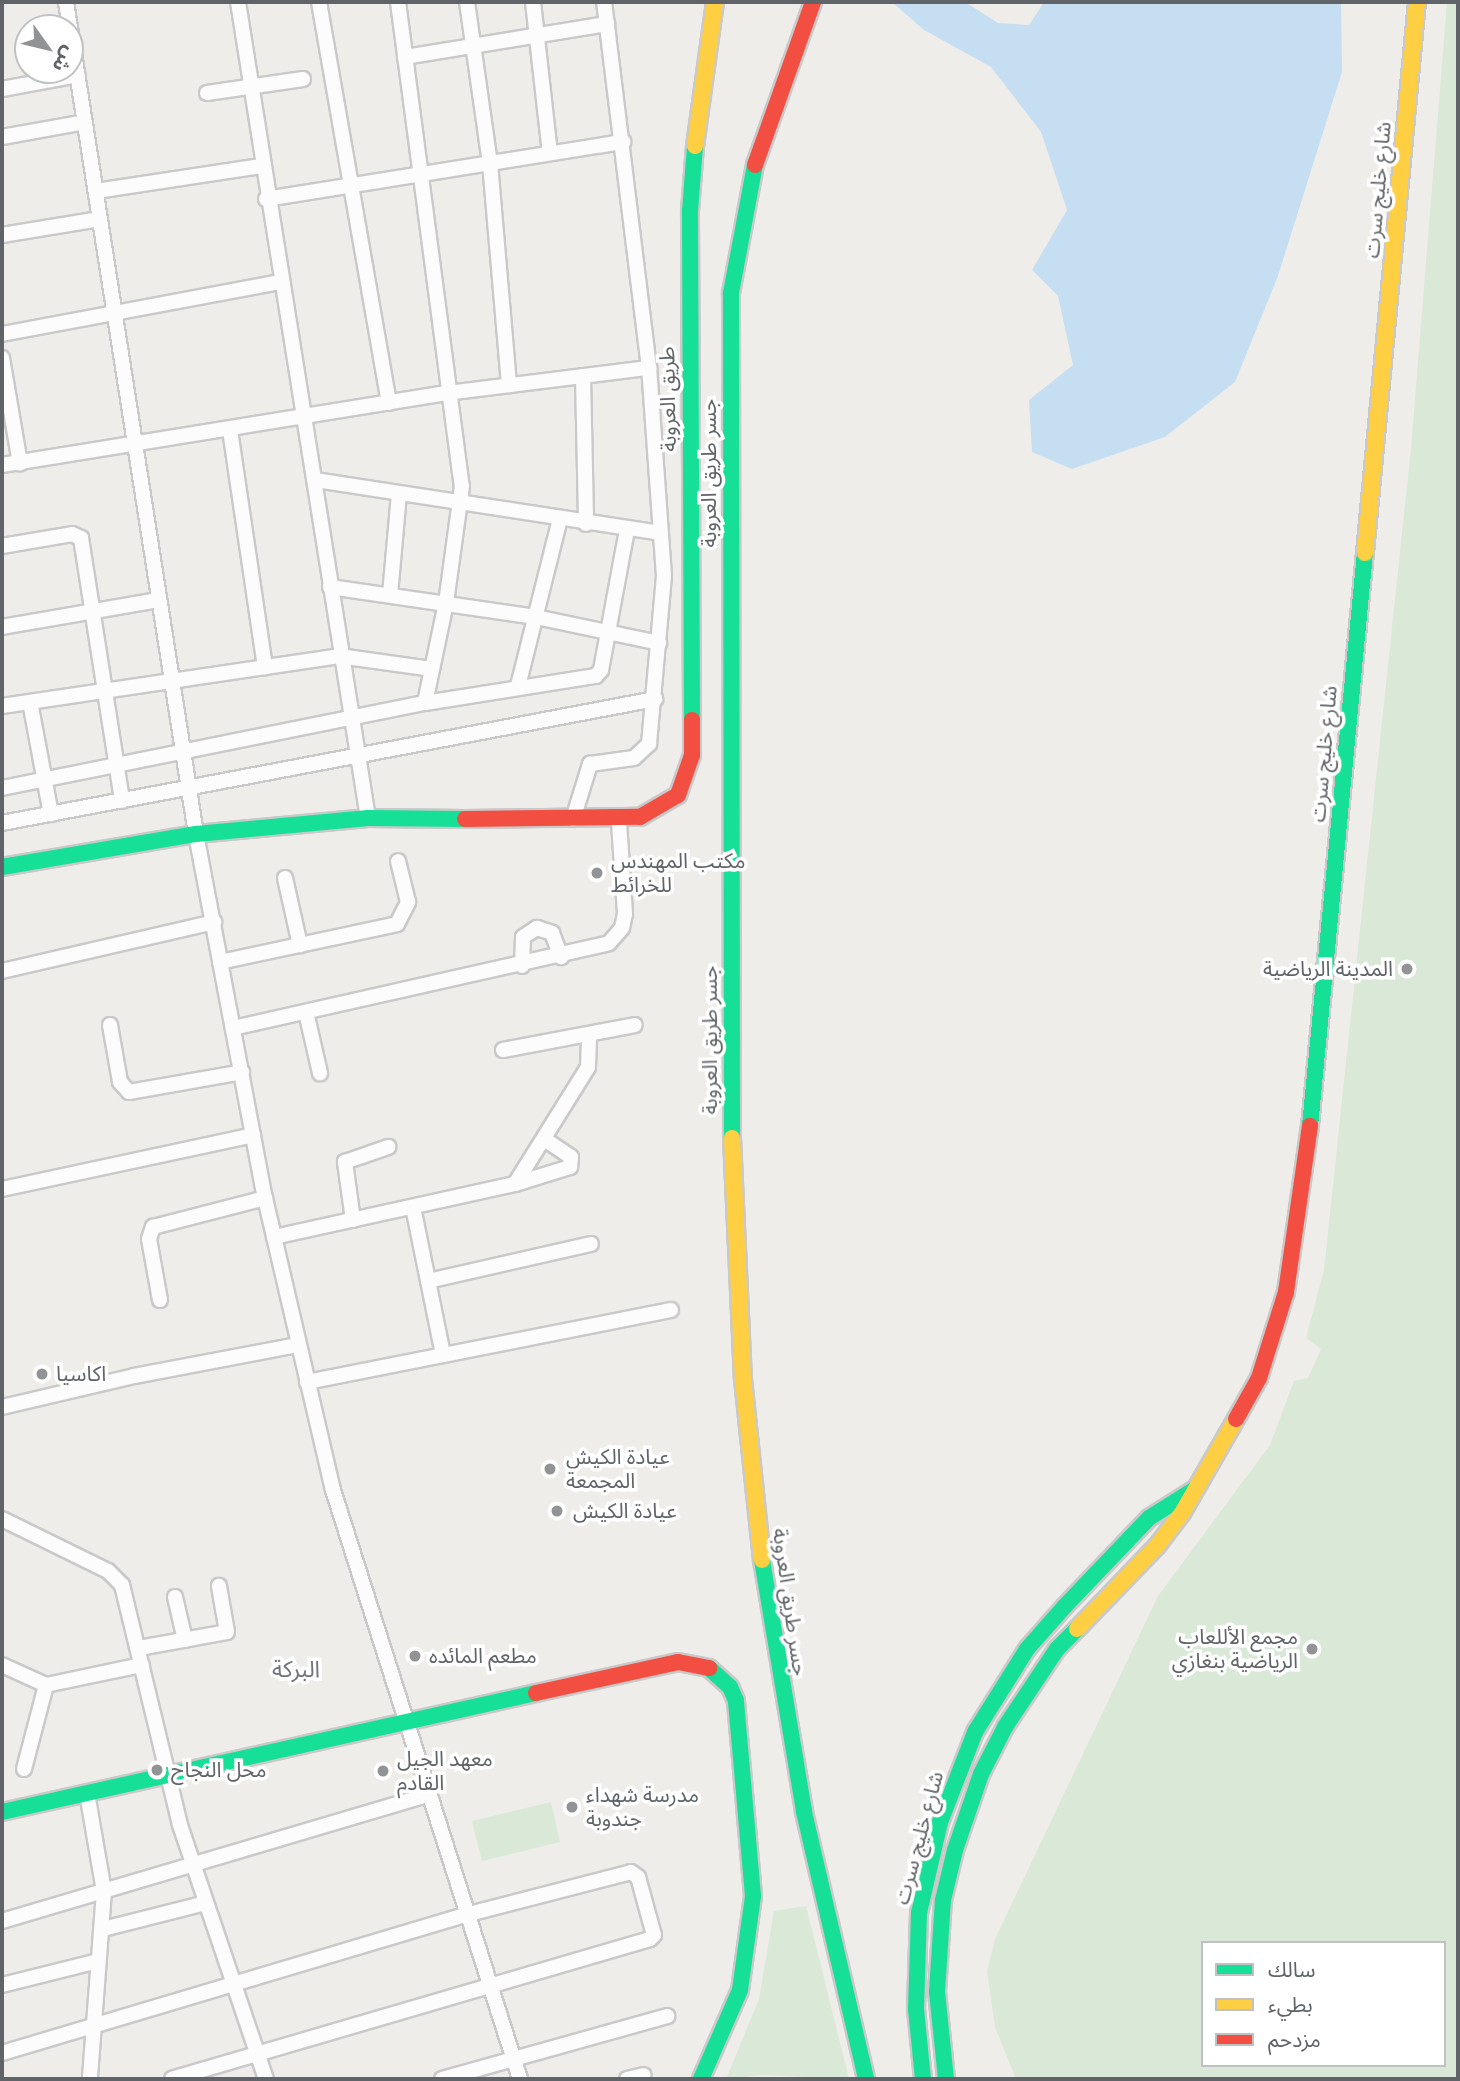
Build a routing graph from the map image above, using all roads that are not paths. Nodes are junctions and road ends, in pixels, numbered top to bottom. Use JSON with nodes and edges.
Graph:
{"nodes":[{"id":1,"x":238,"y":2,"type":"edge"},
{"id":2,"x":319,"y":2,"type":"edge"},
{"id":3,"x":398,"y":2,"type":"edge"},
{"id":4,"x":467,"y":2,"type":"edge"},
{"id":5,"x":533,"y":2,"type":"edge"},
{"id":6,"x":604,"y":2,"type":"edge"},
{"id":7,"x":715,"y":2,"type":"edge"},
{"id":8,"x":813,"y":2,"type":"edge"},
{"id":9,"x":1417,"y":2,"type":"edge"},
{"id":10,"x":607,"y":24,"type":"junction"},
{"id":11,"x":536,"y":36,"type":"junction"},
{"id":12,"x":473,"y":44,"type":"junction"},
{"id":13,"x":405,"y":57,"type":"junction"},
{"id":14,"x":303,"y":79,"type":"dead end"},
{"id":15,"x":29,"y":84,"type":"edge"},
{"id":16,"x":79,"y":84,"type":"edge"},
{"id":17,"x":251,"y":86,"type":"junction"},
{"id":18,"x":2,"y":89,"type":"edge"},
{"id":19,"x":207,"y":93,"type":"dead end"},
{"id":20,"x":85,"y":122,"type":"junction"},
{"id":21,"x":2,"y":137,"type":"edge"},
{"id":22,"x":623,"y":142,"type":"junction"},
{"id":23,"x":550,"y":153,"type":"junction"},
{"id":24,"x":490,"y":163,"type":"junction"},
{"id":25,"x":261,"y":166,"type":"junction"},
{"id":26,"x":419,"y":174,"type":"junction"},
{"id":27,"x":353,"y":185,"type":"junction"},
{"id":28,"x":96,"y":191,"type":"junction"},
{"id":29,"x":266,"y":199,"type":"junction"},
{"id":30,"x":100,"y":219,"type":"junction"},
{"id":31,"x":2,"y":235,"type":"edge"},
{"id":32,"x":279,"y":282,"type":"junction"},
{"id":33,"x":114,"y":312,"type":"junction"},
{"id":34,"x":2,"y":334,"type":"edge"},
{"id":35,"x":2,"y":358,"type":"edge"},
{"id":36,"x":649,"y":368,"type":"junction"},
{"id":37,"x":583,"y":376,"type":"junction"},
{"id":38,"x":509,"y":385,"type":"junction"},
{"id":39,"x":447,"y":393,"type":"junction"},
{"id":40,"x":389,"y":403,"type":"junction"},
{"id":41,"x":303,"y":419,"type":"junction"},
{"id":42,"x":230,"y":429,"type":"junction"},
{"id":43,"x":135,"y":445,"type":"junction"},
{"id":44,"x":20,"y":463,"type":"junction"},
{"id":45,"x":2,"y":465,"type":"edge"},
{"id":46,"x":315,"y":480,"type":"junction"},
{"id":47,"x":399,"y":494,"type":"junction"},
{"id":48,"x":462,"y":505,"type":"junction"},
{"id":49,"x":559,"y":519,"type":"junction"},
{"id":50,"x":586,"y":524,"type":"junction"},
{"id":51,"x":627,"y":530,"type":"junction"},
{"id":52,"x":660,"y":533,"type":"junction"},
{"id":53,"x":2,"y":546,"type":"edge"},
{"id":54,"x":330,"y":587,"type":"junction"},
{"id":55,"x":390,"y":595,"type":"junction"},
{"id":56,"x":159,"y":600,"type":"junction"},
{"id":57,"x":446,"y":603,"type":"junction"},
{"id":58,"x":90,"y":612,"type":"junction"},
{"id":59,"x":536,"y":617,"type":"junction"},
{"id":60,"x":2,"y":627,"type":"edge"},
{"id":61,"x":609,"y":633,"type":"junction"},
{"id":62,"x":659,"y":643,"type":"junction"},
{"id":63,"x":339,"y":656,"type":"junction"},
{"id":64,"x":265,"y":667,"type":"junction"},
{"id":65,"x":430,"y":669,"type":"junction"},
{"id":66,"x":172,"y":681,"type":"junction"},
{"id":67,"x":518,"y":686,"type":"junction"},
{"id":68,"x":101,"y":690,"type":"junction"},
{"id":69,"x":655,"y":699,"type":"junction"},
{"id":70,"x":30,"y":702,"type":"junction"},
{"id":71,"x":425,"y":703,"type":"junction"},
{"id":72,"x":2,"y":706,"type":"edge"},
{"id":73,"x":352,"y":719,"type":"junction"},
{"id":74,"x":183,"y":751,"type":"junction"},
{"id":75,"x":359,"y":759,"type":"junction"},
{"id":76,"x":115,"y":767,"type":"junction"},
{"id":77,"x":45,"y":779,"type":"junction"},
{"id":78,"x":2,"y":788,"type":"edge"},
{"id":79,"x":189,"y":789,"type":"junction"},
{"id":80,"x":122,"y":801,"type":"junction"},
{"id":81,"x":51,"y":814,"type":"junction"},
{"id":82,"x":368,"y":818,"type":"junction"},
{"id":83,"x":573,"y":819,"type":"junction"},
{"id":84,"x":619,"y":820,"type":"junction"},
{"id":85,"x":2,"y":823,"type":"edge"},
{"id":86,"x":196,"y":834,"type":"junction"},
{"id":87,"x":2,"y":858,"type":"edge"},
{"id":88,"x":41,"y":858,"type":"junction"},
{"id":89,"x":398,"y":861,"type":"dead end"},
{"id":90,"x":2,"y":867,"type":"edge"},
{"id":91,"x":285,"y":878,"type":"dead end"},
{"id":92,"x":215,"y":922,"type":"junction"},
{"id":93,"x":300,"y":945,"type":"junction"},
{"id":94,"x":561,"y":957,"type":"junction"},
{"id":95,"x":220,"y":962,"type":"junction"},
{"id":96,"x":522,"y":965,"type":"junction"},
{"id":97,"x":2,"y":971,"type":"edge"},
{"id":98,"x":306,"y":1012,"type":"junction"},
{"id":99,"x":110,"y":1025,"type":"dead end"},
{"id":100,"x":635,"y":1025,"type":"dead end"},
{"id":101,"x":233,"y":1028,"type":"junction"},
{"id":102,"x":589,"y":1034,"type":"junction"},
{"id":103,"x":503,"y":1050,"type":"dead end"},
{"id":104,"x":242,"y":1072,"type":"junction"},
{"id":105,"x":320,"y":1073,"type":"dead end"},
{"id":106,"x":253,"y":1135,"type":"junction"},
{"id":107,"x":544,"y":1139,"type":"junction"},
{"id":108,"x":388,"y":1147,"type":"dead end"},
{"id":109,"x":515,"y":1184,"type":"junction"},
{"id":110,"x":2,"y":1189,"type":"edge"},
{"id":111,"x":265,"y":1198,"type":"junction"},
{"id":112,"x":413,"y":1207,"type":"junction"},
{"id":113,"x":353,"y":1220,"type":"junction"},
{"id":114,"x":274,"y":1237,"type":"junction"},
{"id":115,"x":591,"y":1244,"type":"dead end"},
{"id":116,"x":428,"y":1281,"type":"junction"},
{"id":117,"x":160,"y":1300,"type":"dead end"},
{"id":118,"x":671,"y":1310,"type":"dead end"},
{"id":119,"x":298,"y":1346,"type":"junction"},
{"id":120,"x":443,"y":1355,"type":"junction"},
{"id":121,"x":307,"y":1382,"type":"junction"},
{"id":122,"x":2,"y":1407,"type":"edge"},
{"id":123,"x":1195,"y":1489,"type":"junction"},
{"id":124,"x":2,"y":1519,"type":"edge"},
{"id":125,"x":219,"y":1586,"type":"dead end"},
{"id":126,"x":175,"y":1597,"type":"dead end"},
{"id":127,"x":185,"y":1640,"type":"junction"},
{"id":128,"x":139,"y":1648,"type":"junction"},
{"id":129,"x":142,"y":1665,"type":"junction"},
{"id":130,"x":3,"y":1669,"type":"edge"},
{"id":131,"x":46,"y":1685,"type":"junction"},
{"id":132,"x":405,"y":1723,"type":"junction"},
{"id":133,"x":24,"y":1769,"type":"dead end"},
{"id":134,"x":165,"y":1774,"type":"junction"},
{"id":135,"x":87,"y":1793,"type":"junction"},
{"id":136,"x":428,"y":1795,"type":"junction"},
{"id":137,"x":2,"y":1812,"type":"edge"},
{"id":138,"x":192,"y":1866,"type":"junction"},
{"id":139,"x":104,"y":1891,"type":"junction"},
{"id":140,"x":206,"y":1903,"type":"junction"},
{"id":141,"x":465,"y":1915,"type":"junction"},
{"id":142,"x":2,"y":1921,"type":"edge"},
{"id":143,"x":103,"y":1928,"type":"junction"},
{"id":144,"x":98,"y":1961,"type":"junction"},
{"id":145,"x":2,"y":1985,"type":"edge"},
{"id":146,"x":489,"y":1986,"type":"junction"},
{"id":147,"x":235,"y":1987,"type":"junction"},
{"id":148,"x":667,"y":2016,"type":"dead end"},
{"id":149,"x":94,"y":2025,"type":"junction"},
{"id":150,"x":2,"y":2053,"type":"edge"},
{"id":151,"x":260,"y":2056,"type":"junction"},
{"id":152,"x":514,"y":2057,"type":"junction"},
{"id":153,"x":644,"y":2074,"type":"dead end"},
{"id":154,"x":90,"y":2079,"type":"edge"},
{"id":155,"x":172,"y":2079,"type":"edge"},
{"id":156,"x":266,"y":2079,"type":"edge"},
{"id":157,"x":442,"y":2079,"type":"edge"},
{"id":158,"x":520,"y":2079,"type":"edge"},
{"id":159,"x":627,"y":2079,"type":"edge"},
{"id":160,"x":701,"y":2079,"type":"edge"},
{"id":161,"x":866,"y":2079,"type":"edge"},
{"id":162,"x":923,"y":2079,"type":"edge"},
{"id":163,"x":946,"y":2079,"type":"edge"}],
"edges":[{"from":1,"to":17,"type":"street"},
{"from":2,"to":27,"type":"street"},
{"from":3,"to":13,"type":"street"},
{"from":4,"to":12,"type":"street"},
{"from":5,"to":11,"type":"street"},
{"from":6,"to":10,"type":"street"},
{"from":7,"to":84,"type":"main road","name":"طريق العروبة"},
{"from":8,"to":161,"type":"main road","name":"جسر طريق العروبة"},
{"from":9,"to":123,"type":"main road","name":"شارع خليج سرت"},
{"from":10,"to":11,"type":"street"},
{"from":10,"to":22,"type":"street"},
{"from":11,"to":12,"type":"street"},
{"from":11,"to":23,"type":"street"},
{"from":12,"to":13,"type":"street"},
{"from":12,"to":24,"type":"street"},
{"from":13,"to":26,"type":"street"},
{"from":14,"to":17,"type":"street"},
{"from":15,"to":18,"type":"street"},
{"from":16,"to":20,"type":"street"},
{"from":17,"to":19,"type":"street"},
{"from":17,"to":25,"type":"street"},
{"from":20,"to":21,"type":"street"},
{"from":20,"to":28,"type":"street"},
{"from":22,"to":23,"type":"street"},
{"from":22,"to":36,"type":"street"},
{"from":23,"to":24,"type":"street"},
{"from":24,"to":26,"type":"street"},
{"from":24,"to":38,"type":"street"},
{"from":25,"to":28,"type":"street"},
{"from":25,"to":29,"type":"street"},
{"from":26,"to":27,"type":"street"},
{"from":26,"to":39,"type":"street"},
{"from":27,"to":29,"type":"street"},
{"from":27,"to":40,"type":"street"},
{"from":28,"to":30,"type":"street"},
{"from":29,"to":32,"type":"street"},
{"from":30,"to":31,"type":"street"},
{"from":30,"to":33,"type":"street"},
{"from":32,"to":33,"type":"street"},
{"from":32,"to":41,"type":"street"},
{"from":33,"to":34,"type":"street"},
{"from":33,"to":43,"type":"street"},
{"from":35,"to":44,"type":"street"},
{"from":36,"to":37,"type":"street"},
{"from":36,"to":52,"type":"street"},
{"from":37,"to":38,"type":"street"},
{"from":37,"to":50,"type":"street"},
{"from":38,"to":39,"type":"street"},
{"from":39,"to":40,"type":"street"},
{"from":39,"to":48,"type":"street"},
{"from":40,"to":41,"type":"street"},
{"from":41,"to":42,"type":"street"},
{"from":41,"to":46,"type":"street"},
{"from":42,"to":43,"type":"street"},
{"from":42,"to":64,"type":"street"},
{"from":43,"to":44,"type":"street"},
{"from":43,"to":56,"type":"street"},
{"from":44,"to":45,"type":"street"},
{"from":46,"to":47,"type":"street"},
{"from":46,"to":54,"type":"street"},
{"from":47,"to":48,"type":"street"},
{"from":47,"to":55,"type":"street"},
{"from":48,"to":49,"type":"street"},
{"from":48,"to":57,"type":"street"},
{"from":49,"to":50,"type":"street"},
{"from":49,"to":59,"type":"street"},
{"from":50,"to":51,"type":"street"},
{"from":51,"to":52,"type":"street"},
{"from":51,"to":61,"type":"street"},
{"from":52,"to":62,"type":"street"},
{"from":53,"to":58,"type":"street"},
{"from":54,"to":55,"type":"street"},
{"from":54,"to":63,"type":"street"},
{"from":55,"to":57,"type":"street"},
{"from":56,"to":58,"type":"street"},
{"from":56,"to":66,"type":"street"},
{"from":57,"to":59,"type":"street"},
{"from":57,"to":65,"type":"street"},
{"from":58,"to":60,"type":"street"},
{"from":58,"to":68,"type":"street"},
{"from":59,"to":61,"type":"street"},
{"from":59,"to":67,"type":"street"},
{"from":61,"to":62,"type":"street"},
{"from":61,"to":67,"type":"street"},
{"from":62,"to":69,"type":"street"},
{"from":63,"to":64,"type":"street"},
{"from":63,"to":65,"type":"street"},
{"from":63,"to":73,"type":"street"},
{"from":64,"to":66,"type":"street"},
{"from":65,"to":71,"type":"street"},
{"from":66,"to":68,"type":"street"},
{"from":66,"to":74,"type":"street"},
{"from":67,"to":71,"type":"street"},
{"from":68,"to":70,"type":"street"},
{"from":68,"to":76,"type":"street"},
{"from":69,"to":75,"type":"street"},
{"from":69,"to":83,"type":"street"},
{"from":70,"to":72,"type":"street"},
{"from":70,"to":77,"type":"street"},
{"from":71,"to":73,"type":"street"},
{"from":73,"to":74,"type":"street"},
{"from":73,"to":75,"type":"street"},
{"from":74,"to":76,"type":"street"},
{"from":74,"to":79,"type":"street"},
{"from":75,"to":79,"type":"street"},
{"from":75,"to":82,"type":"street"},
{"from":76,"to":77,"type":"street"},
{"from":76,"to":80,"type":"street"},
{"from":77,"to":78,"type":"street"},
{"from":77,"to":81,"type":"street"},
{"from":79,"to":80,"type":"street"},
{"from":79,"to":86,"type":"street"},
{"from":80,"to":81,"type":"street"},
{"from":81,"to":85,"type":"street"},
{"from":82,"to":83,"type":"main road"},
{"from":82,"to":86,"type":"main road"},
{"from":83,"to":84,"type":"main road"},
{"from":84,"to":94,"type":"street"},
{"from":86,"to":88,"type":"main road"},
{"from":86,"to":92,"type":"street"},
{"from":87,"to":88,"type":"main road"},
{"from":88,"to":90,"type":"main road"},
{"from":89,"to":93,"type":"street"},
{"from":91,"to":93,"type":"street"},
{"from":92,"to":95,"type":"street"},
{"from":92,"to":97,"type":"street"},
{"from":93,"to":95,"type":"street"},
{"from":94,"to":96,"type":"street"},
{"from":94,"to":96,"type":"street"},
{"from":95,"to":101,"type":"street"},
{"from":96,"to":98,"type":"street"},
{"from":98,"to":101,"type":"street"},
{"from":98,"to":105,"type":"street"},
{"from":99,"to":104,"type":"street"},
{"from":100,"to":102,"type":"street"},
{"from":101,"to":104,"type":"street"},
{"from":102,"to":103,"type":"street"},
{"from":102,"to":107,"type":"street"},
{"from":104,"to":106,"type":"street"},
{"from":106,"to":110,"type":"street"},
{"from":106,"to":111,"type":"street"},
{"from":107,"to":109,"type":"street"},
{"from":107,"to":109,"type":"street"},
{"from":108,"to":113,"type":"street"},
{"from":109,"to":112,"type":"street"},
{"from":111,"to":114,"type":"street"},
{"from":111,"to":117,"type":"street"},
{"from":112,"to":113,"type":"street"},
{"from":112,"to":116,"type":"street"},
{"from":113,"to":114,"type":"street"},
{"from":114,"to":119,"type":"street"},
{"from":115,"to":116,"type":"street"},
{"from":116,"to":120,"type":"street"},
{"from":118,"to":120,"type":"street"},
{"from":119,"to":121,"type":"street"},
{"from":119,"to":122,"type":"street"},
{"from":120,"to":121,"type":"street"},
{"from":121,"to":132,"type":"street"},
{"from":123,"to":162,"type":"main road","name":"شارع خليج سرت"},
{"from":123,"to":163,"type":"main road","name":"شارع خليج سرت"},
{"from":124,"to":128,"type":"street"},
{"from":125,"to":127,"type":"street"},
{"from":126,"to":127,"type":"street"},
{"from":127,"to":128,"type":"street"},
{"from":128,"to":129,"type":"street"},
{"from":129,"to":131,"type":"street"},
{"from":129,"to":134,"type":"street"},
{"from":130,"to":131,"type":"street"},
{"from":131,"to":133,"type":"street"},
{"from":132,"to":134,"type":"main road"},
{"from":132,"to":136,"type":"street"},
{"from":132,"to":160,"type":"main road"},
{"from":134,"to":135,"type":"main road"},
{"from":134,"to":138,"type":"street"},
{"from":135,"to":137,"type":"main road"},
{"from":135,"to":139,"type":"street"},
{"from":136,"to":138,"type":"street"},
{"from":136,"to":141,"type":"street"},
{"from":138,"to":139,"type":"street"},
{"from":138,"to":140,"type":"street"},
{"from":139,"to":142,"type":"street"},
{"from":139,"to":143,"type":"street"},
{"from":140,"to":143,"type":"street"},
{"from":140,"to":147,"type":"street"},
{"from":141,"to":146,"type":"street"},
{"from":141,"to":146,"type":"street"},
{"from":141,"to":147,"type":"street"},
{"from":143,"to":144,"type":"street"},
{"from":144,"to":145,"type":"street"},
{"from":144,"to":149,"type":"street"},
{"from":146,"to":151,"type":"street"},
{"from":146,"to":152,"type":"street"},
{"from":147,"to":149,"type":"street"},
{"from":147,"to":151,"type":"street"},
{"from":148,"to":152,"type":"street"},
{"from":149,"to":150,"type":"street"},
{"from":149,"to":154,"type":"street"},
{"from":151,"to":155,"type":"street"},
{"from":151,"to":156,"type":"street"},
{"from":152,"to":157,"type":"street"},
{"from":152,"to":158,"type":"street"},
{"from":153,"to":159,"type":"street"}]}
